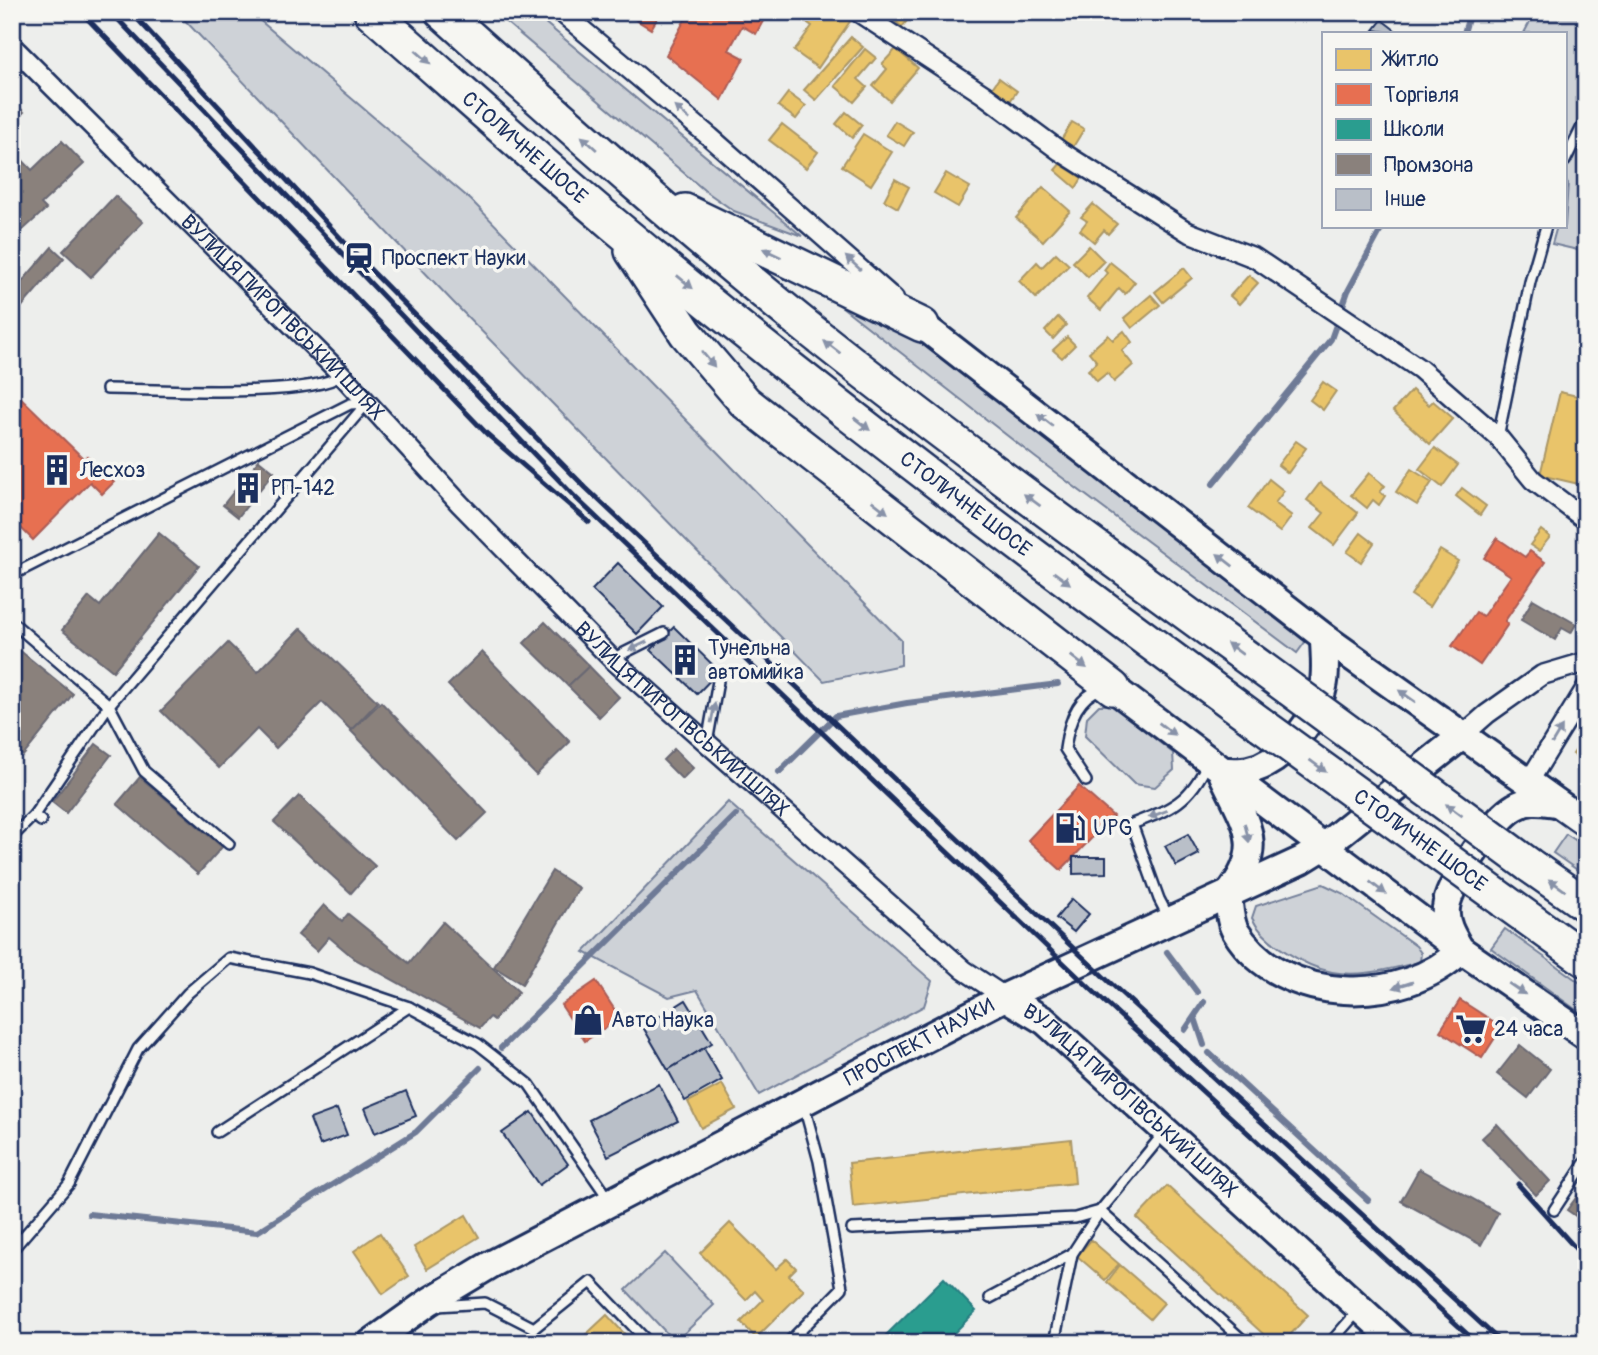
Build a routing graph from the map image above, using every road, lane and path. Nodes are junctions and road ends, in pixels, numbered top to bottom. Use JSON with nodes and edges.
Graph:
{"nodes":[{"id":1,"x":372,"y":12,"type":"edge"},
{"id":2,"x":442,"y":12,"type":"edge"},
{"id":3,"x":561,"y":12,"type":"edge"},
{"id":4,"x":858,"y":12,"type":"edge"},
{"id":5,"x":12,"y":46,"type":"edge"},
{"id":6,"x":1586,"y":119,"type":"edge"},
{"id":7,"x":1566,"y":160,"type":"edge"},
{"id":8,"x":640,"y":189,"type":"junction"},
{"id":9,"x":613,"y":223,"type":"junction"},
{"id":10,"x":1545,"y":228,"type":"edge"},
{"id":11,"x":922,"y":325,"type":"junction"},
{"id":12,"x":341,"y":374,"type":"junction"},
{"id":13,"x":107,"y":389,"type":"dead end"},
{"id":14,"x":367,"y":404,"type":"junction"},
{"id":15,"x":1498,"y":437,"type":"junction"},
{"id":16,"x":1586,"y":520,"type":"edge"},
{"id":17,"x":12,"y":575,"type":"edge"},
{"id":18,"x":12,"y":622,"type":"edge"},
{"id":19,"x":664,"y":633,"type":"dead end"},
{"id":20,"x":1324,"y":637,"type":"junction"},
{"id":21,"x":612,"y":659,"type":"junction"},
{"id":22,"x":1586,"y":662,"type":"edge"},
{"id":23,"x":718,"y":681,"type":"dead end"},
{"id":24,"x":1113,"y":688,"type":"junction"},
{"id":25,"x":1586,"y":688,"type":"edge"},
{"id":26,"x":109,"y":705,"type":"junction"},
{"id":27,"x":1462,"y":736,"type":"junction"},
{"id":28,"x":707,"y":745,"type":"junction"},
{"id":29,"x":1215,"y":766,"type":"junction"},
{"id":30,"x":1086,"y":781,"type":"dead end"},
{"id":31,"x":1528,"y":783,"type":"junction"},
{"id":32,"x":1557,"y":803,"type":"junction"},
{"id":33,"x":1586,"y":823,"type":"edge"},
{"id":34,"x":12,"y":837,"type":"edge"},
{"id":35,"x":229,"y":844,"type":"dead end"},
{"id":36,"x":1324,"y":847,"type":"junction"},
{"id":37,"x":1228,"y":895,"type":"junction"},
{"id":38,"x":1586,"y":905,"type":"edge"},
{"id":39,"x":1170,"y":920,"type":"junction"},
{"id":40,"x":1461,"y":950,"type":"junction"},
{"id":41,"x":1586,"y":960,"type":"edge"},
{"id":42,"x":1005,"y":997,"type":"junction"},
{"id":43,"x":409,"y":1007,"type":"junction"},
{"id":44,"x":1586,"y":1036,"type":"edge"},
{"id":45,"x":804,"y":1104,"type":"junction"},
{"id":46,"x":217,"y":1132,"type":"dead end"},
{"id":47,"x":1164,"y":1133,"type":"junction"},
{"id":48,"x":1586,"y":1161,"type":"edge"},
{"id":49,"x":612,"y":1203,"type":"junction"},
{"id":50,"x":1554,"y":1210,"type":"dead end"},
{"id":51,"x":1100,"y":1211,"type":"junction"},
{"id":52,"x":852,"y":1229,"type":"dead end"},
{"id":53,"x":12,"y":1250,"type":"edge"},
{"id":54,"x":1072,"y":1254,"type":"junction"},
{"id":55,"x":990,"y":1298,"type":"dead end"},
{"id":56,"x":430,"y":1301,"type":"junction"},
{"id":57,"x":1361,"y":1309,"type":"junction"},
{"id":58,"x":371,"y":1343,"type":"edge"},
{"id":59,"x":649,"y":1343,"type":"edge"},
{"id":60,"x":788,"y":1343,"type":"edge"},
{"id":61,"x":1054,"y":1343,"type":"edge"},
{"id":62,"x":1245,"y":1343,"type":"edge"},
{"id":63,"x":1330,"y":1343,"type":"edge"},
{"id":64,"x":1398,"y":1343,"type":"edge"}],
"edges":[{"from":1,"to":9,"type":"highway","name":"СТОЛИЧНЕ ШОСЕ","one_way":true},
{"from":8,"to":2,"type":"highway","name":"СТОЛИЧНЕ ШОСЕ","one_way":true},
{"from":11,"to":3,"type":"street","one_way":true},
{"from":4,"to":15,"type":"street"},
{"from":5,"to":12,"type":"street","name":"ВУЛИЦЯ ПИРОГІВСЬКИЙ ШЛЯХ"},
{"from":6,"to":7,"type":"lane"},
{"from":11,"to":8,"type":"highway","one_way":true},
{"from":38,"to":8,"type":"highway","name":"СТОЛИЧНЕ ШОСЕ","one_way":true,"bridge":true},
{"from":9,"to":24,"type":"highway","one_way":true},
{"from":9,"to":41,"type":"highway","name":"СТОЛИЧНЕ ШОСЕ","one_way":true,"bridge":true},
{"from":10,"to":15,"type":"lane"},
{"from":20,"to":11,"type":"main road","one_way":true},
{"from":12,"to":13,"type":"lane"},
{"from":12,"to":14,"type":"street","name":"ВУЛИЦЯ ПИРОГІВСЬКИЙ ШЛЯХ"},
{"from":14,"to":17,"type":"lane"},
{"from":14,"to":21,"type":"street","name":"ВУЛИЦЯ ПИРОГІВСЬКИЙ ШЛЯХ"},
{"from":14,"to":26,"type":"lane"},
{"from":15,"to":16,"type":"street"},
{"from":18,"to":26,"type":"lane"},
{"from":19,"to":21,"type":"lane","one_way":true},
{"from":27,"to":20,"type":"main road","one_way":true},
{"from":20,"to":29,"type":"main road"},
{"from":21,"to":28,"type":"street","name":"ВУЛИЦЯ ПИРОГІВСЬКИЙ ШЛЯХ"},
{"from":22,"to":27,"type":"street"},
{"from":28,"to":23,"type":"lane","one_way":true},
{"from":24,"to":29,"type":"main road","one_way":true},
{"from":24,"to":30,"type":"lane"},
{"from":31,"to":25,"type":"street","one_way":true},
{"from":26,"to":34,"type":"lane"},
{"from":26,"to":35,"type":"lane"},
{"from":27,"to":31,"type":"main road"},
{"from":27,"to":36,"type":"main road","name":"ПРОСПЕКТ НАУКИ"},
{"from":28,"to":42,"type":"street","name":"ВУЛИЦЯ ПИРОГІВСЬКИЙ ШЛЯХ"},
{"from":29,"to":36,"type":"main road"},
{"from":29,"to":37,"type":"main road","one_way":true},
{"from":29,"to":39,"type":"lane","one_way":true},
{"from":31,"to":32,"type":"main road"},
{"from":32,"to":33,"type":"main road"},
{"from":32,"to":40,"type":"main road"},
{"from":36,"to":37,"type":"main road","name":"ПРОСПЕКТ НАУКИ"},
{"from":36,"to":40,"type":"main road","one_way":true},
{"from":37,"to":39,"type":"main road","name":"ПРОСПЕКТ НАУКИ"},
{"from":40,"to":37,"type":"main road","one_way":true},
{"from":39,"to":42,"type":"main road","name":"ПРОСПЕКТ НАУКИ"},
{"from":40,"to":44,"type":"main road","one_way":true},
{"from":42,"to":45,"type":"main road","name":"ПРОСПЕКТ НАУКИ"},
{"from":42,"to":47,"type":"main road","name":"ВУЛИЦЯ ПИРОГІВСЬКИЙ ШЛЯХ"},
{"from":43,"to":46,"type":"lane"},
{"from":43,"to":49,"type":"lane"},
{"from":43,"to":53,"type":"lane"},
{"from":45,"to":49,"type":"main road","name":"ПРОСПЕКТ НАУКИ"},
{"from":45,"to":60,"type":"lane"},
{"from":47,"to":51,"type":"lane"},
{"from":47,"to":57,"type":"main road","name":"ВУЛИЦЯ ПИРОГІВСЬКИЙ ШЛЯХ"},
{"from":48,"to":50,"type":"lane"},
{"from":49,"to":56,"type":"main road","name":"ПРОСПЕКТ НАУКИ"},
{"from":51,"to":52,"type":"lane"},
{"from":51,"to":54,"type":"lane"},
{"from":51,"to":62,"type":"lane"},
{"from":54,"to":55,"type":"lane"},
{"from":54,"to":61,"type":"lane"},
{"from":56,"to":58,"type":"main road","name":"ПРОСПЕКТ НАУКИ"},
{"from":56,"to":59,"type":"lane"},
{"from":57,"to":63,"type":"lane"},
{"from":57,"to":64,"type":"main road","name":"ВУЛИЦЯ ПИРОГІВСЬКИЙ ШЛЯХ"}]}
